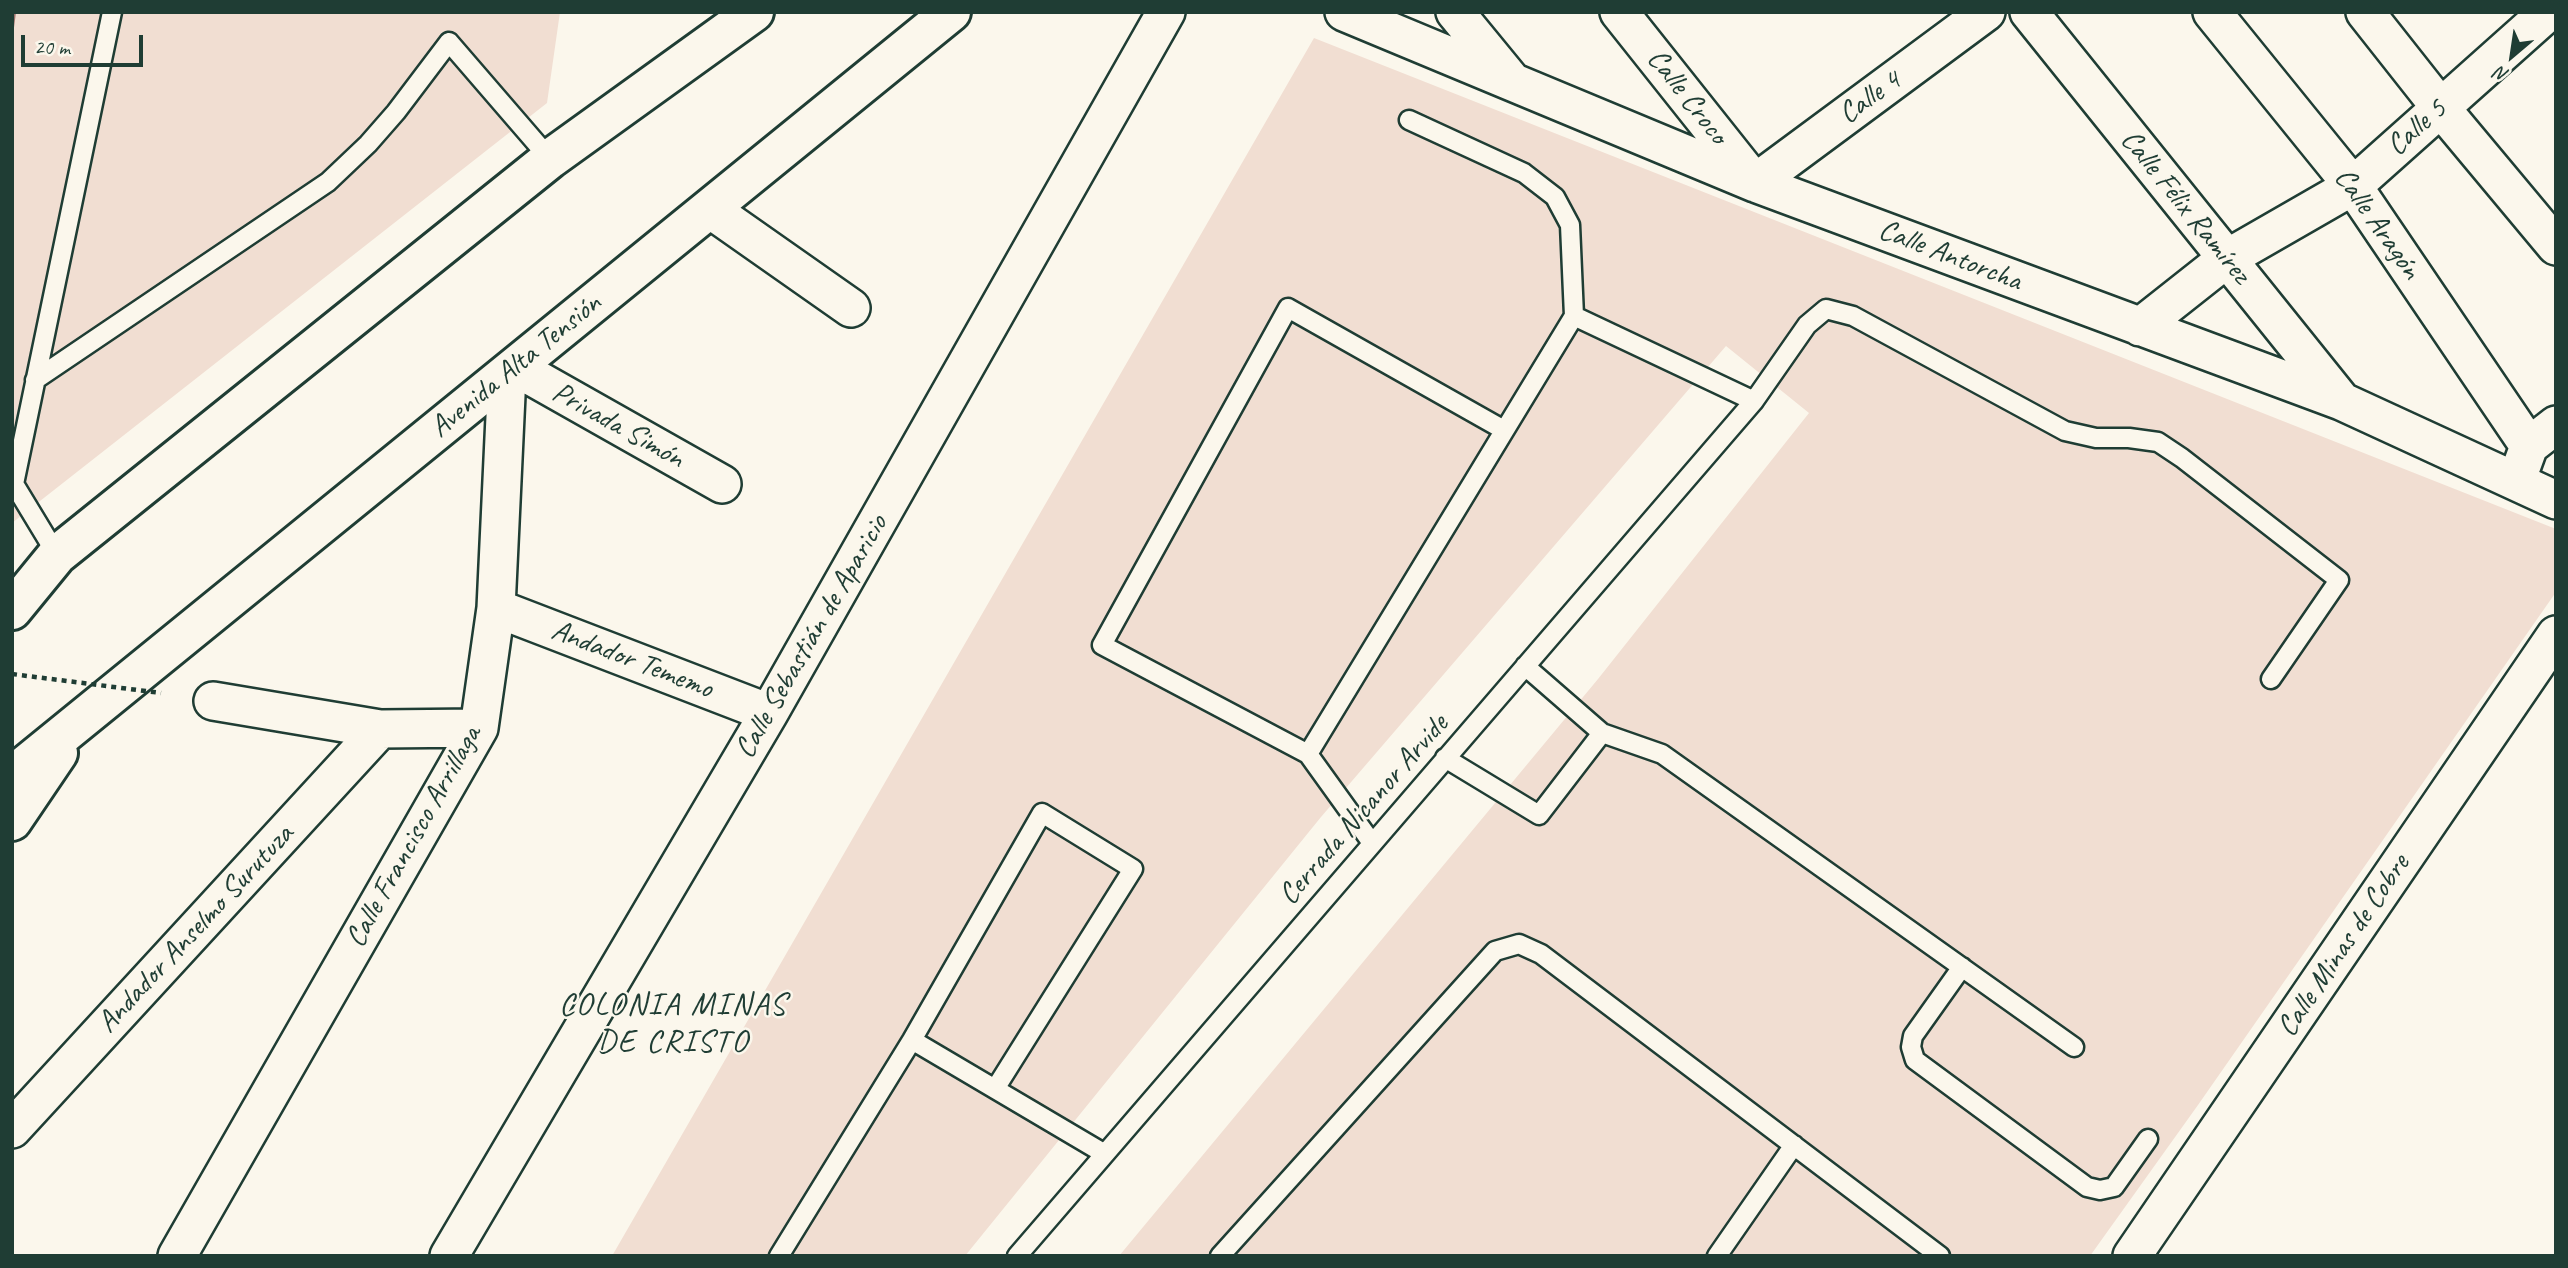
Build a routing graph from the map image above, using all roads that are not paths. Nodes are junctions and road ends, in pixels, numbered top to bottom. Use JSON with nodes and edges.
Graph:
{"nodes":[{"id":1,"x":112,"y":12,"type":"edge"},
{"id":2,"x":754,"y":12,"type":"edge"},
{"id":3,"x":951,"y":12,"type":"edge"},
{"id":4,"x":1166,"y":12,"type":"edge"},
{"id":5,"x":1344,"y":12,"type":"edge"},
{"id":6,"x":1455,"y":12,"type":"edge"},
{"id":7,"x":1619,"y":12,"type":"edge"},
{"id":8,"x":1986,"y":12,"type":"edge"},
{"id":9,"x":2029,"y":12,"type":"edge"},
{"id":10,"x":2211,"y":12,"type":"edge"},
{"id":11,"x":2365,"y":12,"type":"edge"},
{"id":12,"x":2552,"y":13,"type":"edge"},
{"id":13,"x":1948,"y":23,"type":"edge"},
{"id":14,"x":1514,"y":83,"type":"junction"},
{"id":15,"x":2440,"y":107,"type":"junction"},
{"id":16,"x":1409,"y":120,"type":"dead end"},
{"id":17,"x":550,"y":159,"type":"junction"},
{"id":18,"x":1755,"y":183,"type":"junction"},
{"id":19,"x":2353,"y":186,"type":"junction"},
{"id":20,"x":710,"y":209,"type":"junction"},
{"id":21,"x":2556,"y":246,"type":"edge"},
{"id":22,"x":2226,"y":259,"type":"junction"},
{"id":23,"x":851,"y":308,"type":"dead end"},
{"id":24,"x":1574,"y":316,"type":"junction"},
{"id":25,"x":2140,"y":327,"type":"junction"},
{"id":26,"x":511,"y":370,"type":"junction"},
{"id":27,"x":35,"y":380,"type":"junction"},
{"id":28,"x":1754,"y":401,"type":"junction"},
{"id":29,"x":2341,"y":401,"type":"junction"},
{"id":30,"x":1504,"y":430,"type":"junction"},
{"id":31,"x":2542,"y":435,"type":"edge"},
{"id":32,"x":2516,"y":482,"type":"junction"},
{"id":33,"x":722,"y":484,"type":"dead end"},
{"id":34,"x":2556,"y":500,"type":"edge"},
{"id":35,"x":57,"y":555,"type":"junction"},
{"id":36,"x":12,"y":570,"type":"edge"},
{"id":37,"x":496,"y":608,"type":"junction"},
{"id":38,"x":12,"y":610,"type":"edge"},
{"id":39,"x":2556,"y":635,"type":"edge"},
{"id":40,"x":1525,"y":666,"type":"junction"},
{"id":41,"x":2272,"y":679,"type":"dead end"},
{"id":42,"x":213,"y":701,"type":"dead end"},
{"id":43,"x":769,"y":713,"type":"junction"},
{"id":44,"x":80,"y":720,"type":"junction"},
{"id":45,"x":479,"y":728,"type":"junction"},
{"id":46,"x":380,"y":729,"type":"junction"},
{"id":47,"x":1602,"y":733,"type":"junction"},
{"id":48,"x":1308,"y":754,"type":"junction"},
{"id":49,"x":1445,"y":758,"type":"junction"},
{"id":50,"x":12,"y":776,"type":"edge"},
{"id":51,"x":12,"y":821,"type":"edge"},
{"id":52,"x":1372,"y":843,"type":"junction"},
{"id":53,"x":1962,"y":967,"type":"junction"},
{"id":54,"x":912,"y":1040,"type":"junction"},
{"id":55,"x":2074,"y":1047,"type":"dead end"},
{"id":56,"x":995,"y":1088,"type":"junction"},
{"id":57,"x":12,"y":1129,"type":"edge"},
{"id":58,"x":2148,"y":1139,"type":"dead end"},
{"id":59,"x":1794,"y":1145,"type":"junction"},
{"id":60,"x":1105,"y":1154,"type":"junction"},
{"id":61,"x":177,"y":1256,"type":"edge"},
{"id":62,"x":449,"y":1256,"type":"edge"},
{"id":63,"x":779,"y":1256,"type":"edge"},
{"id":64,"x":1017,"y":1256,"type":"edge"},
{"id":65,"x":1220,"y":1256,"type":"edge"},
{"id":66,"x":1717,"y":1256,"type":"edge"},
{"id":67,"x":1940,"y":1256,"type":"edge"},
{"id":68,"x":2132,"y":1256,"type":"edge"}],
"edges":[{"from":1,"to":27,"type":"lane"},
{"from":2,"to":17,"type":"main road"},
{"from":3,"to":20,"type":"main road","name":"Avenida Alta Tensión"},
{"from":4,"to":43,"type":"street","name":"Calle Sebastián de Aparicio"},
{"from":5,"to":14,"type":"street","name":"Calle Antorcha"},
{"from":6,"to":14,"type":"street"},
{"from":7,"to":18,"type":"street","name":"Calle Croco"},
{"from":8,"to":13,"type":"street","name":"Calle 4"},
{"from":9,"to":22,"type":"street","name":"Calle Félix Ramírez"},
{"from":10,"to":19,"type":"street","name":"Calle Aragón"},
{"from":11,"to":15,"type":"street"},
{"from":12,"to":15,"type":"street","name":"Calle 5"},
{"from":13,"to":18,"type":"street","name":"Calle 4"},
{"from":14,"to":18,"type":"street","name":"Calle Antorcha"},
{"from":15,"to":19,"type":"street","name":"Calle 5"},
{"from":15,"to":21,"type":"street"},
{"from":16,"to":24,"type":"lane"},
{"from":17,"to":27,"type":"lane"},
{"from":17,"to":35,"type":"main road"},
{"from":18,"to":25,"type":"street","name":"Calle Antorcha"},
{"from":19,"to":22,"type":"street","name":"Calle 5"},
{"from":19,"to":31,"type":"street","name":"Calle Aragón"},
{"from":20,"to":23,"type":"street"},
{"from":20,"to":26,"type":"main road","name":"Avenida Alta Tensión"},
{"from":22,"to":25,"type":"street","name":"Calle 5"},
{"from":22,"to":29,"type":"street","name":"Calle Félix Ramírez"},
{"from":24,"to":28,"type":"lane"},
{"from":24,"to":30,"type":"lane"},
{"from":25,"to":29,"type":"street","name":"Calle Antorcha"},
{"from":26,"to":33,"type":"street","name":"Privada Simón"},
{"from":26,"to":37,"type":"street","name":"Calle Francisco Arrillaga"},
{"from":26,"to":44,"type":"main road","name":"Avenida Alta Tensión"},
{"from":27,"to":35,"type":"lane"},
{"from":28,"to":40,"type":"lane","name":"Cerrada Nicanor Arvide"},
{"from":28,"to":41,"type":"lane","name":"Cerrada Nicanor Arvide"},
{"from":29,"to":32,"type":"street","name":"Calle Antorcha"},
{"from":30,"to":48,"type":"lane"},
{"from":30,"to":48,"type":"lane"},
{"from":31,"to":32,"type":"street"},
{"from":32,"to":34,"type":"street","name":"Calle Antorcha"},
{"from":35,"to":36,"type":"main road"},
{"from":35,"to":38,"type":"main road"},
{"from":37,"to":43,"type":"street","name":"Andador Tememo"},
{"from":37,"to":45,"type":"street","name":"Calle Francisco Arrillaga"},
{"from":39,"to":68,"type":"street","name":"Calle Minas de Cobre"},
{"from":40,"to":47,"type":"lane"},
{"from":40,"to":49,"type":"lane","name":"Cerrada Nicanor Arvide"},
{"from":42,"to":46,"type":"street"},
{"from":43,"to":62,"type":"street","name":"Calle Sebastián de Aparicio"},
{"from":44,"to":50,"type":"main road","name":"Avenida Alta Tensión"},
{"from":44,"to":51,"type":"main road","name":"Avenida Alta Tensión"},
{"from":45,"to":46,"type":"street"},
{"from":45,"to":61,"type":"street","name":"Calle Francisco Arrillaga"},
{"from":46,"to":57,"type":"street","name":"Andador Anselmo Surutuza"},
{"from":47,"to":49,"type":"lane"},
{"from":47,"to":53,"type":"lane"},
{"from":48,"to":52,"type":"lane"},
{"from":49,"to":52,"type":"lane","name":"Cerrada Nicanor Arvide"},
{"from":52,"to":60,"type":"lane","name":"Cerrada Nicanor Arvide"},
{"from":53,"to":55,"type":"lane"},
{"from":53,"to":58,"type":"lane"},
{"from":54,"to":56,"type":"lane"},
{"from":54,"to":56,"type":"lane"},
{"from":54,"to":63,"type":"lane"},
{"from":56,"to":60,"type":"lane"},
{"from":59,"to":65,"type":"lane"},
{"from":59,"to":66,"type":"lane"},
{"from":59,"to":67,"type":"lane"},
{"from":60,"to":64,"type":"lane","name":"Cerrada Nicanor Arvide"}]}
